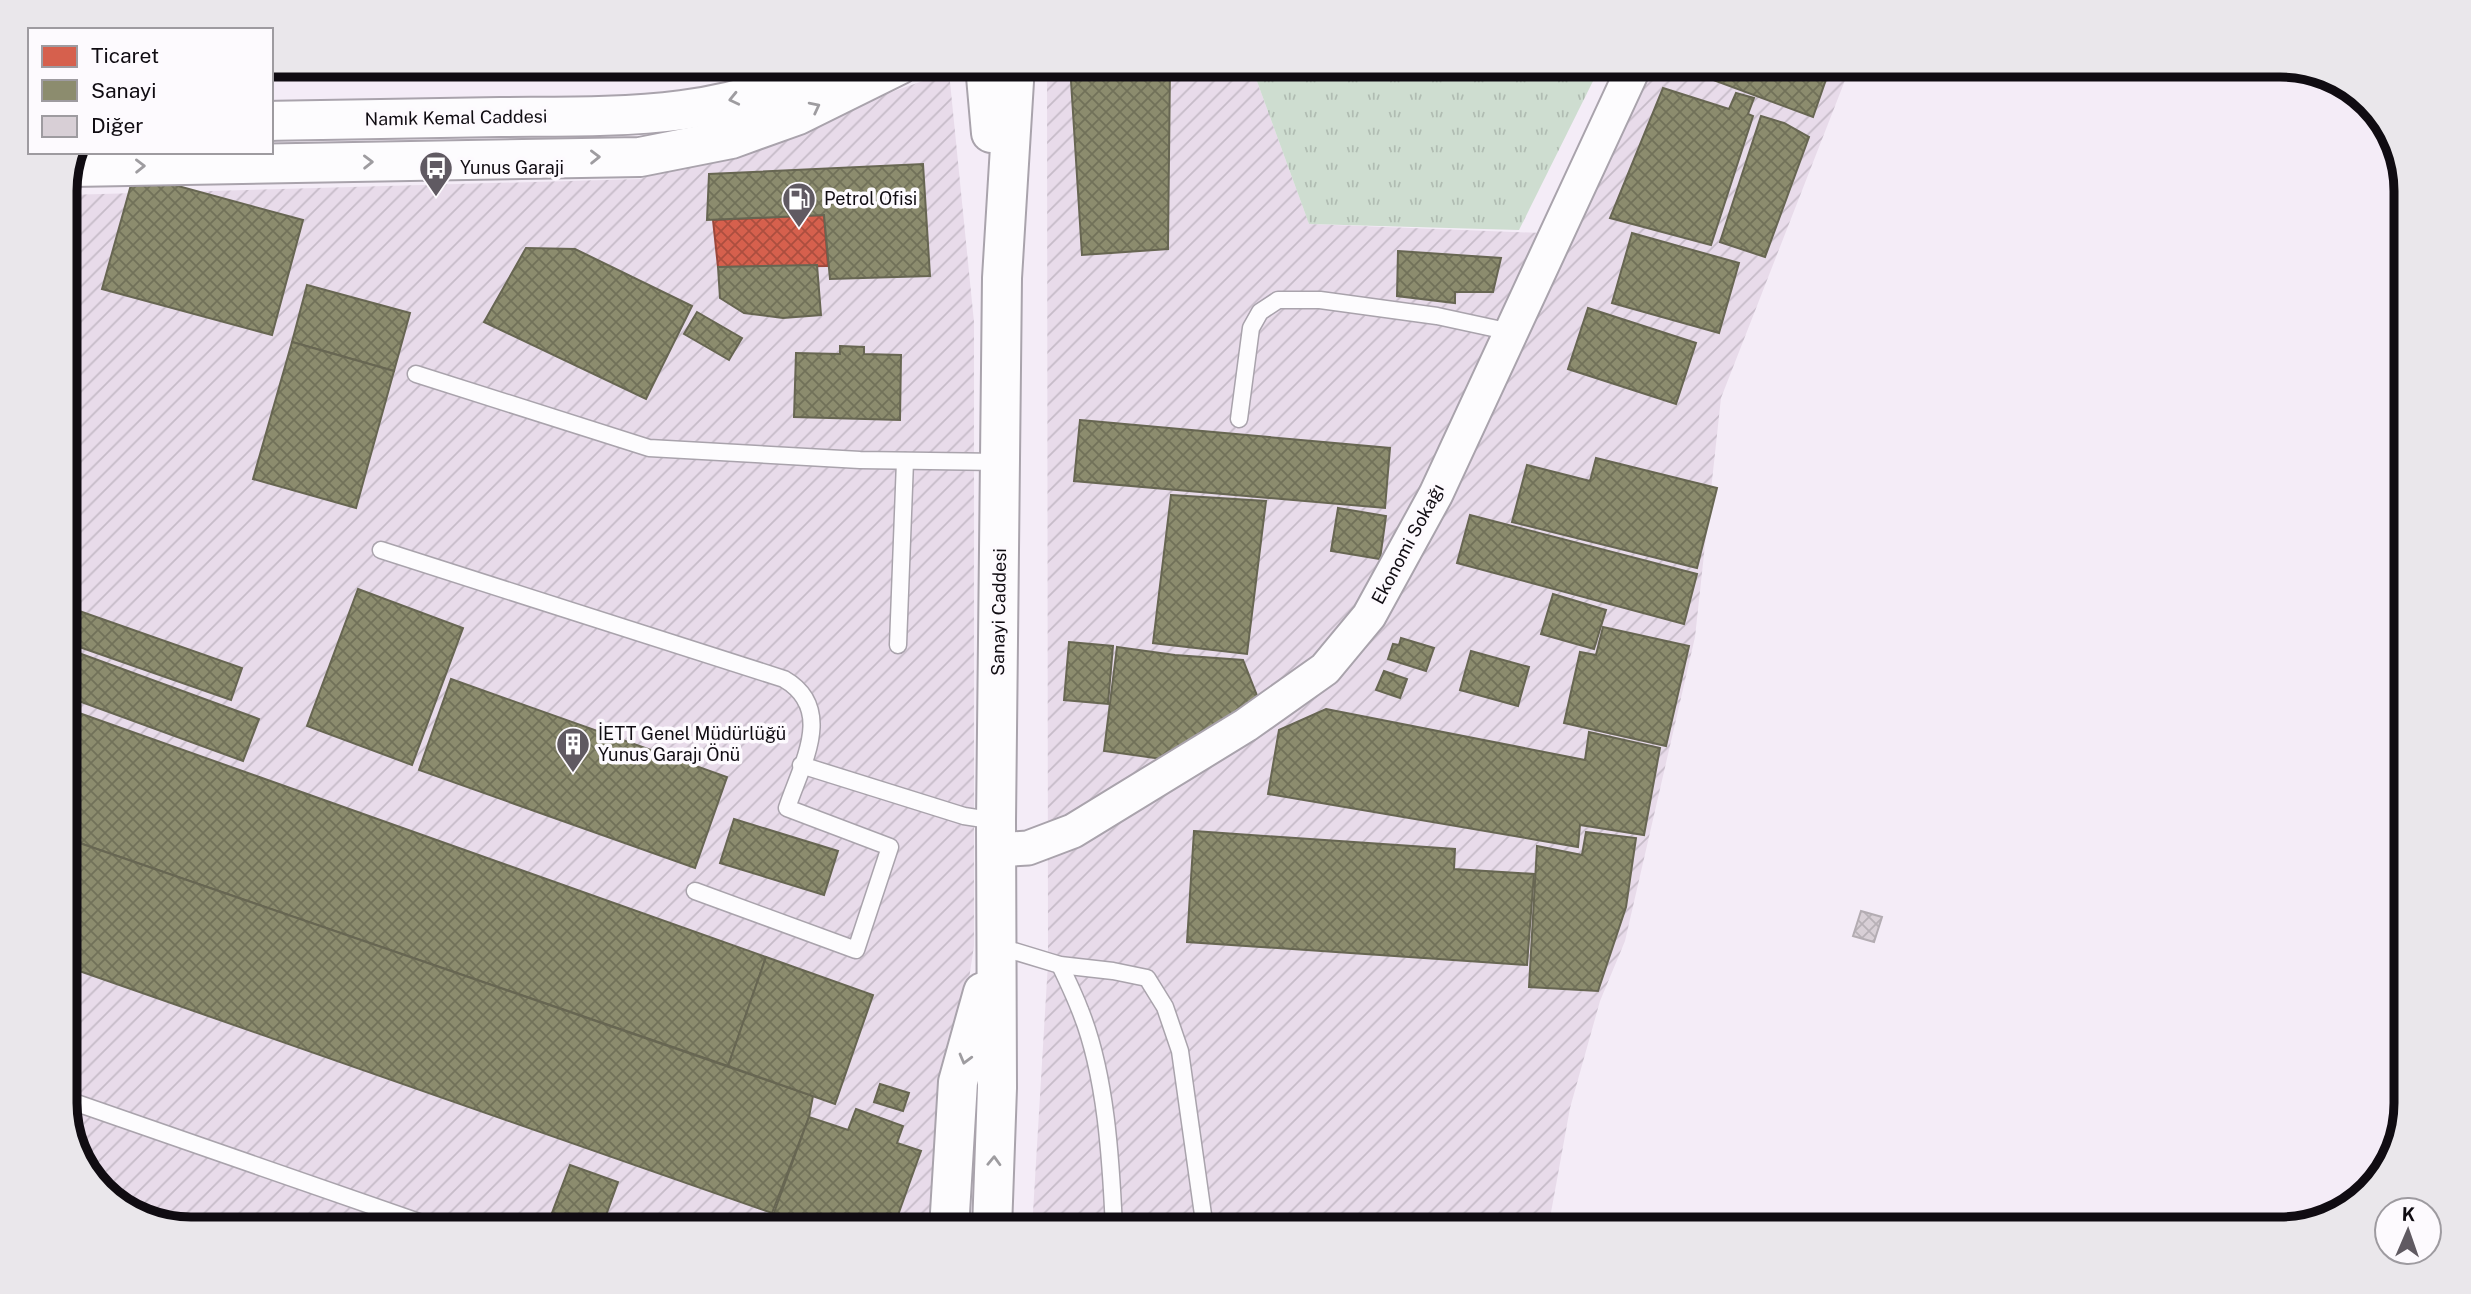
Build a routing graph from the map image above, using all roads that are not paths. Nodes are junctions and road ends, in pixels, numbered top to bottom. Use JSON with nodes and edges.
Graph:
{"nodes":[{"id":1,"x":801,"y":77,"type":"edge"},
{"id":2,"x":876,"y":77,"type":"edge"},
{"id":3,"x":986,"y":77,"type":"edge"},
{"id":4,"x":1013,"y":77,"type":"edge"},
{"id":5,"x":1629,"y":77,"type":"edge"},
{"id":6,"x":641,"y":115,"type":"junction"},
{"id":7,"x":273,"y":121,"type":"edge"},
{"id":8,"x":640,"y":156,"type":"junction"},
{"id":9,"x":80,"y":167,"type":"edge"},
{"id":10,"x":1002,"y":278,"type":"junction"},
{"id":11,"x":1511,"y":332,"type":"junction"},
{"id":12,"x":416,"y":374,"type":"dead end"},
{"id":13,"x":1239,"y":419,"type":"dead end"},
{"id":14,"x":905,"y":461,"type":"junction"},
{"id":15,"x":1000,"y":462,"type":"junction"},
{"id":16,"x":381,"y":550,"type":"dead end"},
{"id":17,"x":898,"y":645,"type":"dead end"},
{"id":18,"x":801,"y":765,"type":"junction"},
{"id":19,"x":996,"y":835,"type":"junction"},
{"id":20,"x":695,"y":891,"type":"dead end"},
{"id":21,"x":996,"y":946,"type":"junction"},
{"id":22,"x":1060,"y":965,"type":"junction"},
{"id":23,"x":77,"y":1103,"type":"edge"},
{"id":24,"x":404,"y":1217,"type":"edge"},
{"id":25,"x":950,"y":1217,"type":"edge"},
{"id":26,"x":992,"y":1217,"type":"edge"},
{"id":27,"x":1113,"y":1217,"type":"edge"},
{"id":28,"x":1203,"y":1217,"type":"edge"}],
"edges":[{"from":1,"to":6,"type":"main road","name":"Namık Kemal Caddesi","one_way":true},
{"from":8,"to":2,"type":"main road","one_way":true},
{"from":3,"to":10,"type":"main road","name":"Sanayi Caddesi"},
{"from":4,"to":10,"type":"main road","name":"Sanayi Caddesi"},
{"from":5,"to":11,"type":"street","name":"Ekonomi Sokağı"},
{"from":6,"to":7,"type":"main road","name":"Namık Kemal Caddesi"},
{"from":6,"to":8,"type":"main road"},
{"from":9,"to":8,"type":"main road","one_way":true},
{"from":10,"to":15,"type":"main road","name":"Sanayi Caddesi"},
{"from":11,"to":13,"type":"lane"},
{"from":11,"to":19,"type":"street","name":"Ekonomi Sokağı"},
{"from":12,"to":14,"type":"lane"},
{"from":14,"to":15,"type":"lane"},
{"from":14,"to":17,"type":"lane"},
{"from":15,"to":19,"type":"main road","name":"Sanayi Caddesi"},
{"from":16,"to":18,"type":"lane"},
{"from":18,"to":19,"type":"lane"},
{"from":18,"to":20,"type":"lane"},
{"from":19,"to":21,"type":"main road","name":"Sanayi Caddesi"},
{"from":21,"to":22,"type":"lane"},
{"from":21,"to":25,"type":"main road","name":"Sanayi Caddesi","one_way":true},
{"from":26,"to":21,"type":"main road","name":"Sanayi Caddesi","one_way":true},
{"from":22,"to":27,"type":"lane"},
{"from":22,"to":28,"type":"lane"},
{"from":23,"to":24,"type":"lane"}]}
